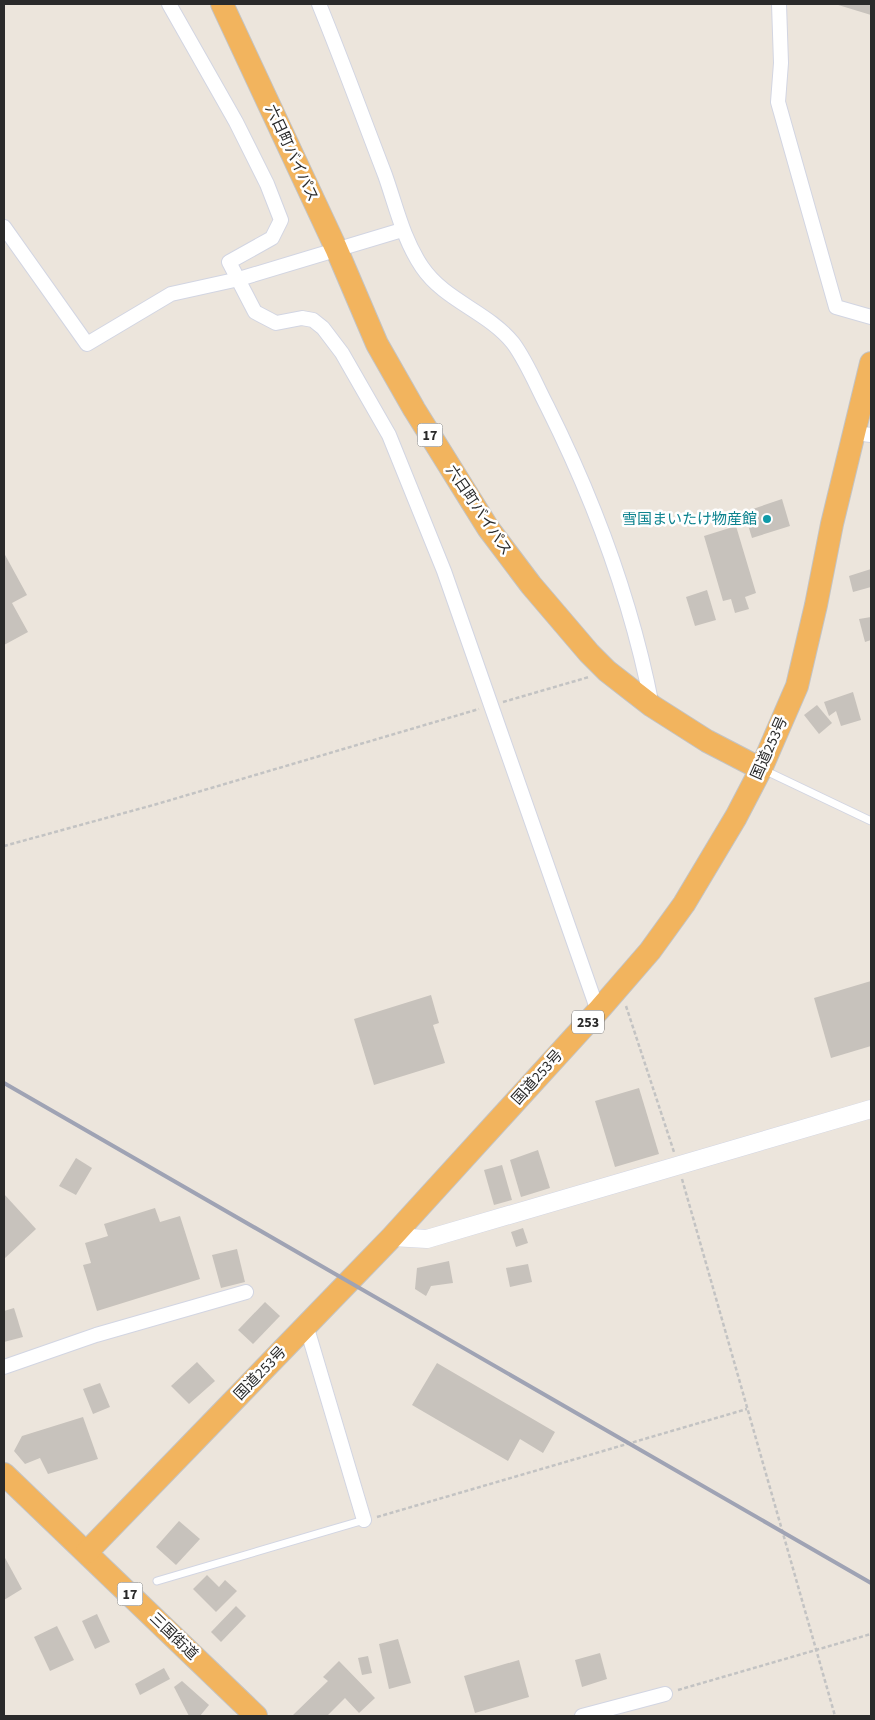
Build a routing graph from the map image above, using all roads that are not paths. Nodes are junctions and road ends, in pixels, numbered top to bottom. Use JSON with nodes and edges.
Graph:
{"nodes":[{"id":1,"x":169,"y":4,"type":"edge"},
{"id":2,"x":222,"y":4,"type":"edge"},
{"id":3,"x":319,"y":4,"type":"edge"},
{"id":4,"x":779,"y":4,"type":"edge"},
{"id":5,"x":4,"y":228,"type":"edge"},
{"id":6,"x":402,"y":230,"type":"junction"},
{"id":7,"x":336,"y":248,"type":"junction"},
{"id":8,"x":239,"y":279,"type":"junction"},
{"id":9,"x":871,"y":317,"type":"edge"},
{"id":10,"x":871,"y":363,"type":"edge"},
{"id":11,"x":863,"y":434,"type":"edge"},
{"id":12,"x":652,"y":706,"type":"junction"},
{"id":13,"x":761,"y":769,"type":"junction"},
{"id":14,"x":871,"y":821,"type":"edge"},
{"id":15,"x":598,"y":1011,"type":"junction"},
{"id":16,"x":871,"y":1109,"type":"edge"},
{"id":17,"x":392,"y":1237,"type":"junction"},
{"id":18,"x":246,"y":1292,"type":"dead end"},
{"id":19,"x":306,"y":1325,"type":"junction"},
{"id":20,"x":4,"y":1366,"type":"edge"},
{"id":21,"x":4,"y":1474,"type":"edge"},
{"id":22,"x":364,"y":1520,"type":"joint"},
{"id":23,"x":87,"y":1552,"type":"junction"},
{"id":24,"x":157,"y":1581,"type":"dead end"},
{"id":25,"x":665,"y":1694,"type":"road end"},
{"id":26,"x":256,"y":1716,"type":"edge"},
{"id":27,"x":582,"y":1716,"type":"edge"}],
"edges":[{"from":1,"to":8,"type":"street"},
{"from":2,"to":7,"type":"highway","name":"六日町バイパス","number":"17"},
{"from":3,"to":6,"type":"street"},
{"from":4,"to":9,"type":"street"},
{"from":5,"to":8,"type":"street"},
{"from":6,"to":7,"type":"street"},
{"from":6,"to":12,"type":"street"},
{"from":7,"to":8,"type":"street"},
{"from":7,"to":12,"type":"highway","name":"六日町バイパス","number":"17"},
{"from":8,"to":15,"type":"street"},
{"from":10,"to":11,"type":"highway","name":"国道253号","number":"253"},
{"from":11,"to":13,"type":"highway","name":"国道253号","number":"253"},
{"from":12,"to":13,"type":"highway","name":"六日町バイパス","number":"17"},
{"from":13,"to":14,"type":"lane"},
{"from":13,"to":15,"type":"highway","name":"国道253号","number":"253"},
{"from":15,"to":17,"type":"highway","name":"国道253号","number":"253"},
{"from":16,"to":17,"type":"street"},
{"from":17,"to":19,"type":"highway","name":"国道253号","number":"253"},
{"from":18,"to":20,"type":"street"},
{"from":19,"to":22,"type":"street"},
{"from":19,"to":23,"type":"highway","name":"国道253号","number":"253"},
{"from":21,"to":23,"type":"highway","name":"三国街道","number":"17"},
{"from":22,"to":24,"type":"lane"},
{"from":23,"to":26,"type":"highway","name":"三国街道","number":"17"},
{"from":25,"to":27,"type":"street"}]}
